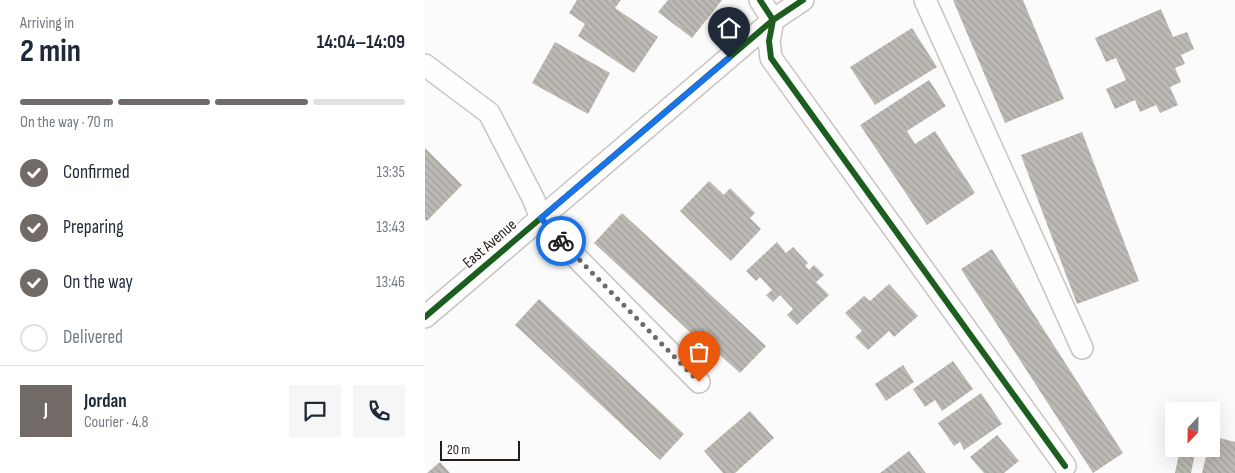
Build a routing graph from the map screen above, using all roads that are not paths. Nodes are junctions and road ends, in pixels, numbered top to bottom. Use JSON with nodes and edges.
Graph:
{"nodes":[{"id":1,"x":760,"y":0,"type":"edge"},
{"id":2,"x":803,"y":0,"type":"edge"},
{"id":3,"x":925,"y":0,"type":"edge"},
{"id":4,"x":773,"y":20,"type":"junction"},
{"id":5,"x":425,"y":65,"type":"edge"},
{"id":6,"x":541,"y":218,"type":"junction"},
{"id":7,"x":425,"y":317,"type":"edge"},
{"id":8,"x":1082,"y":348,"type":"dead end"},
{"id":9,"x":699,"y":382,"type":"dead end"},
{"id":10,"x":1065,"y":466,"type":"dead end"}],
"edges":[{"from":1,"to":4,"type":"street"},
{"from":2,"to":4,"type":"street","name":"East Avenue"},
{"from":3,"to":8,"type":"street"},
{"from":4,"to":6,"type":"street","name":"East Avenue"},
{"from":4,"to":10,"type":"street"},
{"from":5,"to":6,"type":"street"},
{"from":6,"to":7,"type":"street","name":"East Avenue"},
{"from":6,"to":9,"type":"street"}]}
